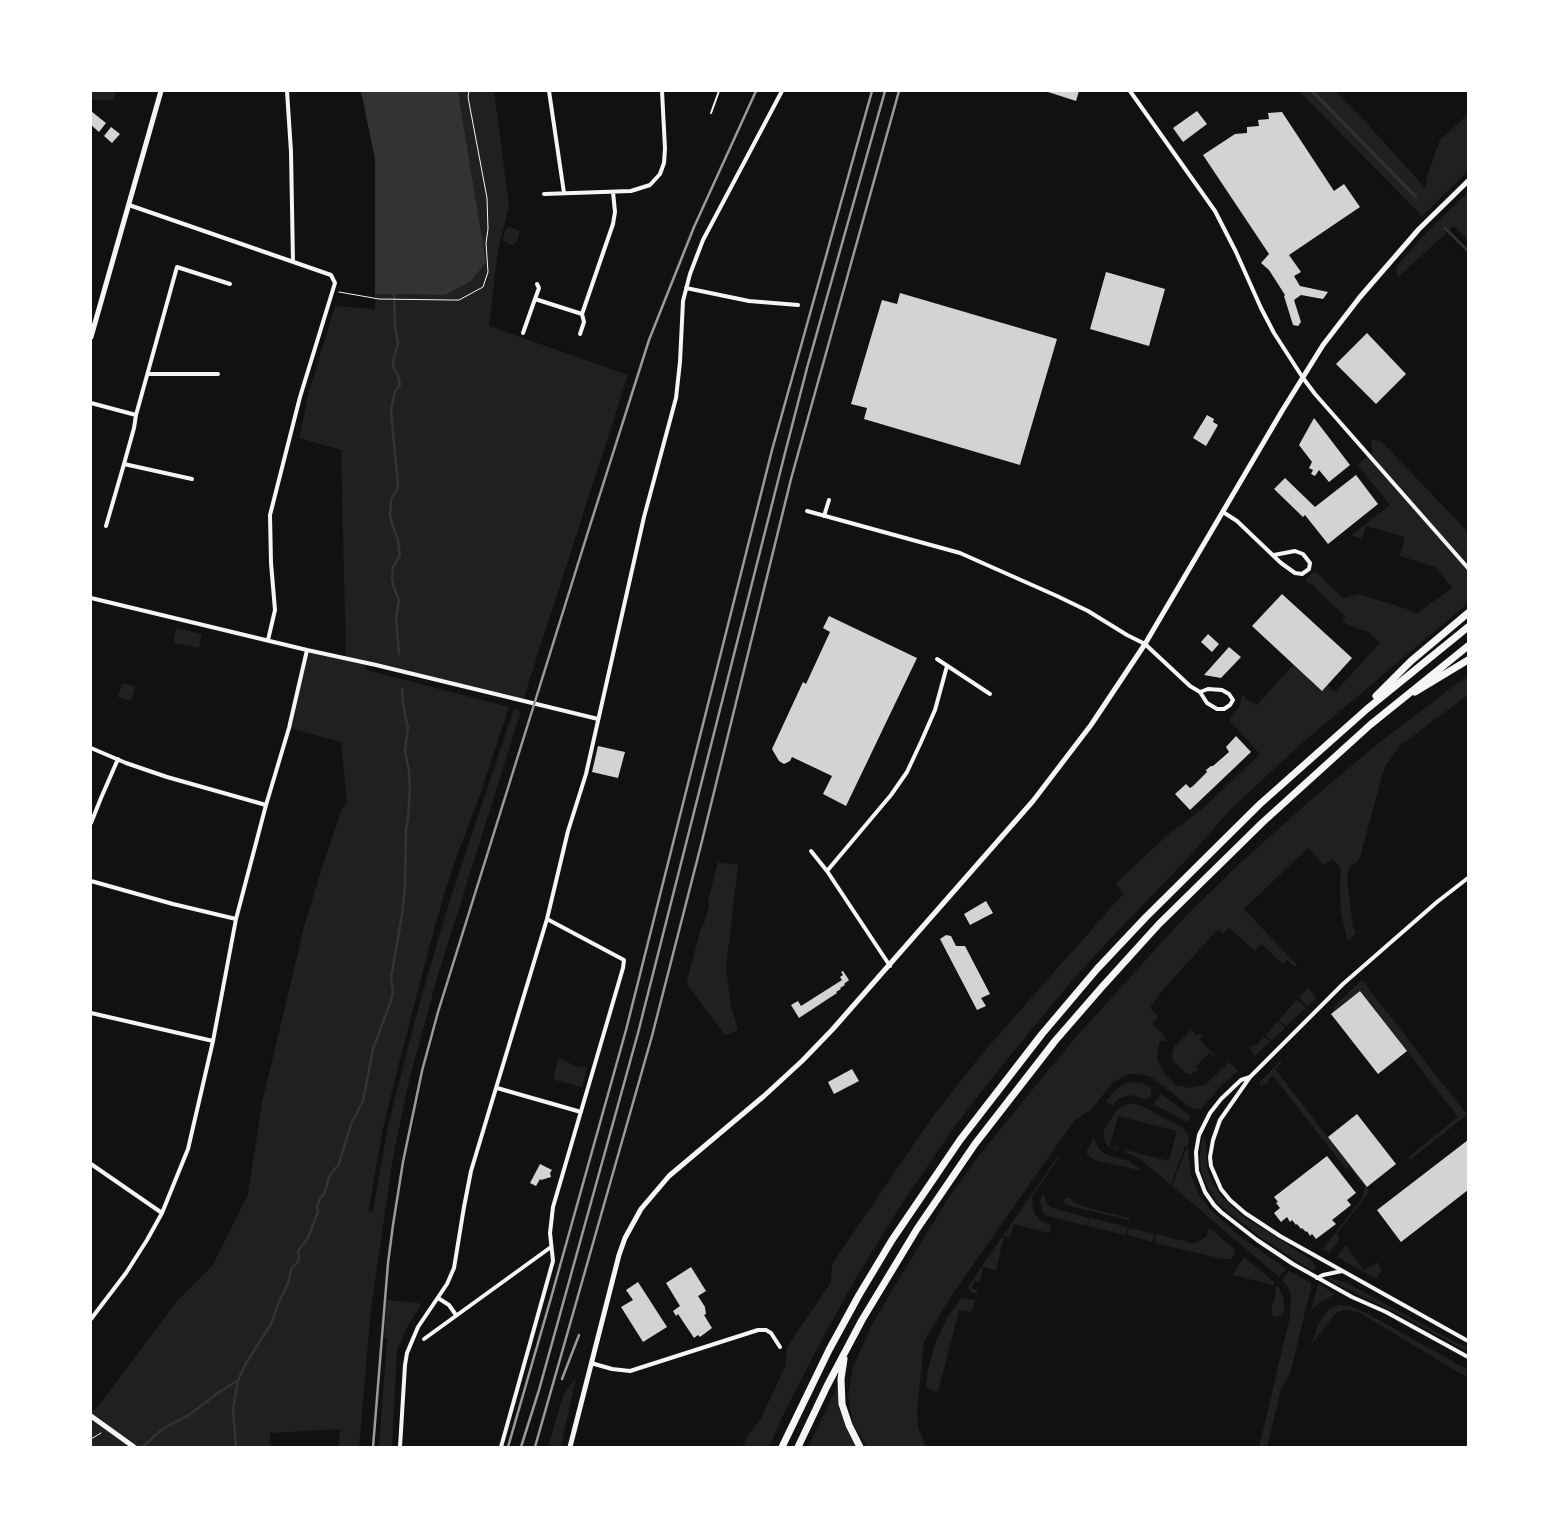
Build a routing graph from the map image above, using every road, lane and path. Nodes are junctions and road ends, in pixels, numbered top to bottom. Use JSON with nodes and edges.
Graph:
{"nodes":[{"id":1,"x":161,"y":91,"type":"edge"},
{"id":2,"x":287,"y":91,"type":"edge"},
{"id":3,"x":468,"y":91,"type":"edge"},
{"id":4,"x":549,"y":91,"type":"edge"},
{"id":5,"x":662,"y":91,"type":"edge"},
{"id":6,"x":720,"y":91,"type":"edge"},
{"id":7,"x":782,"y":91,"type":"edge"},
{"id":8,"x":1130,"y":91,"type":"edge"},
{"id":9,"x":711,"y":113,"type":"dead end"},
{"id":10,"x":1468,"y":181,"type":"edge"},
{"id":11,"x":613,"y":192,"type":"junction"},
{"id":12,"x":564,"y":193,"type":"junction"},
{"id":13,"x":544,"y":194,"type":"dead end"},
{"id":14,"x":129,"y":205,"type":"junction"},
{"id":15,"x":293,"y":262,"type":"junction"},
{"id":16,"x":230,"y":284,"type":"dead end"},
{"id":17,"x":537,"y":284,"type":"dead end"},
{"id":18,"x":686,"y":288,"type":"junction"},
{"id":19,"x":333,"y":290,"type":"junction"},
{"id":20,"x":535,"y":299,"type":"junction"},
{"id":21,"x":798,"y":305,"type":"dead end"},
{"id":22,"x":582,"y":314,"type":"junction"},
{"id":23,"x":523,"y":333,"type":"dead end"},
{"id":24,"x":580,"y":334,"type":"dead end"},
{"id":25,"x":91,"y":337,"type":"edge"},
{"id":26,"x":148,"y":374,"type":"junction"},
{"id":27,"x":218,"y":374,"type":"dead end"},
{"id":28,"x":1303,"y":378,"type":"junction"},
{"id":29,"x":91,"y":403,"type":"edge"},
{"id":30,"x":136,"y":415,"type":"junction"},
{"id":31,"x":124,"y":464,"type":"junction"},
{"id":32,"x":192,"y":478,"type":"dead end"},
{"id":33,"x":829,"y":500,"type":"dead end"},
{"id":34,"x":807,"y":511,"type":"dead end"},
{"id":35,"x":1223,"y":512,"type":"junction"},
{"id":36,"x":824,"y":516,"type":"junction"},
{"id":37,"x":106,"y":526,"type":"dead end"},
{"id":38,"x":1274,"y":555,"type":"junction"},
{"id":39,"x":1468,"y":568,"type":"edge"},
{"id":40,"x":91,"y":598,"type":"edge"},
{"id":41,"x":1468,"y":613,"type":"edge"},
{"id":42,"x":1468,"y":627,"type":"edge"},
{"id":43,"x":268,"y":640,"type":"junction"},
{"id":44,"x":1145,"y":644,"type":"junction"},
{"id":45,"x":1468,"y":646,"type":"edge"},
{"id":46,"x":307,"y":650,"type":"junction"},
{"id":47,"x":937,"y":659,"type":"dead end"},
{"id":48,"x":1468,"y":660,"type":"edge"},
{"id":49,"x":948,"y":666,"type":"junction"},
{"id":50,"x":1200,"y":692,"type":"junction"},
{"id":51,"x":990,"y":694,"type":"dead end"},
{"id":52,"x":1387,"y":710,"type":"junction"},
{"id":53,"x":598,"y":719,"type":"junction"},
{"id":54,"x":1336,"y":735,"type":"junction"},
{"id":55,"x":91,"y":748,"type":"edge"},
{"id":56,"x":118,"y":759,"type":"junction"},
{"id":57,"x":266,"y":804,"type":"junction"},
{"id":58,"x":91,"y":823,"type":"edge"},
{"id":59,"x":811,"y":850,"type":"dead end"},
{"id":60,"x":827,"y":871,"type":"junction"},
{"id":61,"x":1468,"y":878,"type":"edge"},
{"id":62,"x":91,"y":881,"type":"edge"},
{"id":63,"x":236,"y":919,"type":"junction"},
{"id":64,"x":547,"y":919,"type":"junction"},
{"id":65,"x":890,"y":966,"type":"junction"},
{"id":66,"x":91,"y":1013,"type":"edge"},
{"id":67,"x":213,"y":1041,"type":"junction"},
{"id":68,"x":1250,"y":1077,"type":"junction"},
{"id":69,"x":497,"y":1088,"type":"junction"},
{"id":70,"x":581,"y":1112,"type":"junction"},
{"id":71,"x":91,"y":1164,"type":"edge"},
{"id":72,"x":162,"y":1213,"type":"junction"},
{"id":73,"x":551,"y":1247,"type":"junction"},
{"id":74,"x":1342,"y":1271,"type":"junction"},
{"id":75,"x":1317,"y":1278,"type":"junction"},
{"id":76,"x":438,"y":1298,"type":"junction"},
{"id":77,"x":456,"y":1314,"type":"junction"},
{"id":78,"x":91,"y":1319,"type":"edge"},
{"id":79,"x":854,"y":1335,"type":"junction"},
{"id":80,"x":424,"y":1339,"type":"dead end"},
{"id":81,"x":1468,"y":1340,"type":"edge"},
{"id":82,"x":780,"y":1347,"type":"dead end"},
{"id":83,"x":1468,"y":1357,"type":"edge"},
{"id":84,"x":592,"y":1363,"type":"junction"},
{"id":85,"x":91,"y":1416,"type":"edge"},
{"id":86,"x":101,"y":1433,"type":"dead end"},
{"id":87,"x":91,"y":1439,"type":"edge"},
{"id":88,"x":131,"y":1445,"type":"edge"},
{"id":89,"x":400,"y":1447,"type":"edge"},
{"id":90,"x":500,"y":1447,"type":"edge"},
{"id":91,"x":570,"y":1447,"type":"edge"},
{"id":92,"x":782,"y":1447,"type":"edge"},
{"id":93,"x":798,"y":1447,"type":"edge"},
{"id":94,"x":860,"y":1447,"type":"edge"}],
"edges":[{"from":1,"to":14,"type":"street"},
{"from":2,"to":15,"type":"street"},
{"from":3,"to":19,"type":"path"},
{"from":4,"to":12,"type":"street"},
{"from":5,"to":11,"type":"street"},
{"from":6,"to":9,"type":"lane"},
{"from":7,"to":18,"type":"street"},
{"from":8,"to":28,"type":"street"},
{"from":10,"to":28,"type":"street"},
{"from":11,"to":12,"type":"street"},
{"from":11,"to":22,"type":"street"},
{"from":12,"to":13,"type":"street"},
{"from":14,"to":15,"type":"street"},
{"from":14,"to":25,"type":"street"},
{"from":15,"to":19,"type":"street"},
{"from":16,"to":26,"type":"street"},
{"from":17,"to":20,"type":"street"},
{"from":18,"to":21,"type":"street"},
{"from":18,"to":53,"type":"street"},
{"from":19,"to":43,"type":"street"},
{"from":20,"to":22,"type":"street"},
{"from":20,"to":23,"type":"street"},
{"from":22,"to":24,"type":"street"},
{"from":26,"to":27,"type":"street"},
{"from":26,"to":30,"type":"street"},
{"from":28,"to":35,"type":"street"},
{"from":28,"to":39,"type":"street"},
{"from":29,"to":30,"type":"street"},
{"from":30,"to":31,"type":"street"},
{"from":31,"to":32,"type":"street"},
{"from":31,"to":37,"type":"street"},
{"from":33,"to":36,"type":"street"},
{"from":34,"to":36,"type":"street"},
{"from":35,"to":38,"type":"street"},
{"from":35,"to":44,"type":"street"},
{"from":36,"to":44,"type":"street"},
{"from":38,"to":38,"type":"street"},
{"from":40,"to":43,"type":"street"},
{"from":41,"to":54,"type":"highway"},
{"from":42,"to":54,"type":"highway"},
{"from":43,"to":46,"type":"street"},
{"from":44,"to":50,"type":"street"},
{"from":44,"to":65,"type":"street"},
{"from":45,"to":52,"type":"highway"},
{"from":46,"to":53,"type":"street"},
{"from":46,"to":57,"type":"street"},
{"from":47,"to":49,"type":"street"},
{"from":48,"to":52,"type":"highway"},
{"from":49,"to":51,"type":"street"},
{"from":49,"to":60,"type":"street"},
{"from":50,"to":50,"type":"street"},
{"from":52,"to":79,"type":"highway"},
{"from":53,"to":64,"type":"street"},
{"from":54,"to":92,"type":"highway"},
{"from":55,"to":56,"type":"street"},
{"from":56,"to":57,"type":"street"},
{"from":56,"to":58,"type":"street"},
{"from":57,"to":63,"type":"street"},
{"from":59,"to":60,"type":"street"},
{"from":60,"to":65,"type":"street"},
{"from":61,"to":68,"type":"street"},
{"from":62,"to":63,"type":"street"},
{"from":63,"to":67,"type":"street"},
{"from":64,"to":69,"type":"street"},
{"from":64,"to":70,"type":"street"},
{"from":65,"to":84,"type":"street"},
{"from":66,"to":67,"type":"street"},
{"from":67,"to":72,"type":"street"},
{"from":68,"to":74,"type":"street"},
{"from":68,"to":75,"type":"street"},
{"from":69,"to":70,"type":"street"},
{"from":69,"to":76,"type":"street"},
{"from":70,"to":73,"type":"street"},
{"from":71,"to":72,"type":"street"},
{"from":72,"to":78,"type":"street"},
{"from":73,"to":77,"type":"street"},
{"from":73,"to":90,"type":"street"},
{"from":74,"to":75,"type":"street"},
{"from":74,"to":81,"type":"street"},
{"from":75,"to":83,"type":"street"},
{"from":76,"to":77,"type":"street"},
{"from":76,"to":89,"type":"street"},
{"from":77,"to":80,"type":"street"},
{"from":79,"to":93,"type":"highway"},
{"from":79,"to":94,"type":"highway"},
{"from":82,"to":84,"type":"street"},
{"from":84,"to":91,"type":"street"},
{"from":85,"to":88,"type":"street"},
{"from":86,"to":87,"type":"path"}]}
